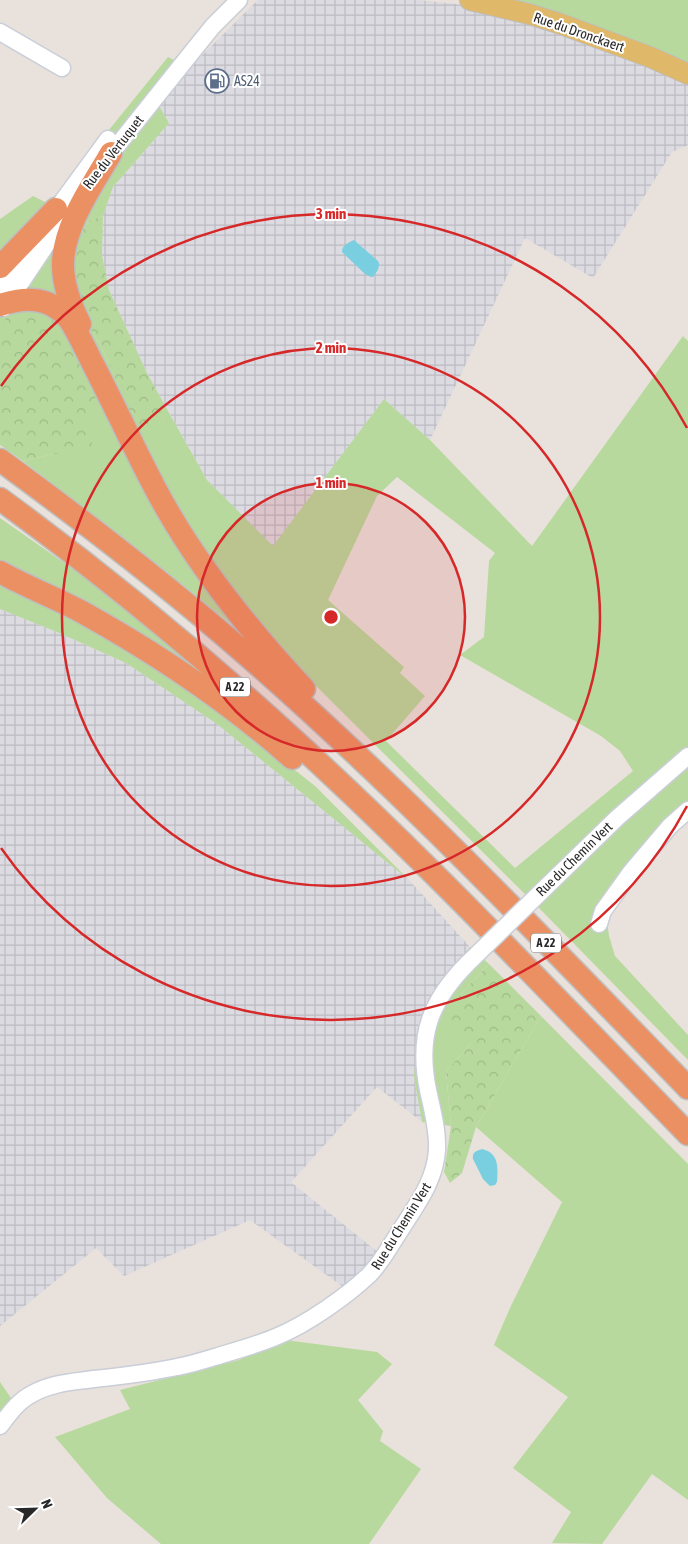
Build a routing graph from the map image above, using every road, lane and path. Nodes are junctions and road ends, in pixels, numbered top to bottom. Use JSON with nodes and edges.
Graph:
{"nodes":[{"id":1,"x":225,"y":0,"type":"edge"},
{"id":2,"x":239,"y":0,"type":"edge"},
{"id":3,"x":470,"y":0,"type":"edge"},
{"id":4,"x":504,"y":0,"type":"edge"},
{"id":5,"x":0,"y":32,"type":"edge"},
{"id":6,"x":62,"y":68,"type":"dead end"},
{"id":7,"x":687,"y":73,"type":"edge"},
{"id":8,"x":111,"y":153,"type":"junction"},
{"id":9,"x":56,"y":209,"type":"junction"},
{"id":10,"x":0,"y":267,"type":"edge"},
{"id":11,"x":2,"y":303,"type":"edge"},
{"id":12,"x":117,"y":410,"type":"junction"},
{"id":13,"x":0,"y":460,"type":"edge"},
{"id":14,"x":0,"y":499,"type":"edge"},
{"id":15,"x":2,"y":574,"type":"edge"},
{"id":16,"x":688,"y":756,"type":"edge"},
{"id":17,"x":402,"y":799,"type":"junction"},
{"id":18,"x":688,"y":810,"type":"edge"},
{"id":19,"x":453,"y":894,"type":"junction"},
{"id":20,"x":599,"y":924,"type":"dead end"},
{"id":21,"x":688,"y":1088,"type":"edge"},
{"id":22,"x":688,"y":1134,"type":"edge"},
{"id":23,"x":0,"y":1426,"type":"edge"}],
"edges":[{"from":1,"to":9,"type":"street","name":"Rue du Vertuquet"},
{"from":2,"to":8,"type":"street","name":"Rue du Vertuquet"},
{"from":3,"to":7,"type":"main road","name":"Rue du Dronckaert"},
{"from":4,"to":7,"type":"main road","name":"Rue du Dronckaert"},
{"from":5,"to":6,"type":"street"},
{"from":8,"to":11,"type":"street","name":"Rue du Vertuquet"},
{"from":8,"to":12,"type":"highway"},
{"from":9,"to":10,"type":"highway"},
{"from":9,"to":11,"type":"street","name":"Rue du Vertuquet"},
{"from":11,"to":12,"type":"highway"},
{"from":12,"to":17,"type":"highway"},
{"from":13,"to":17,"type":"highway","number":"A 22"},
{"from":14,"to":19,"type":"highway","number":"A 22"},
{"from":15,"to":19,"type":"highway"},
{"from":16,"to":23,"type":"street","name":"Rue du Chemin Vert","bridge":true},
{"from":17,"to":21,"type":"highway","number":"A 22"},
{"from":18,"to":20,"type":"street"},
{"from":19,"to":22,"type":"highway","number":"A 22"}]}
